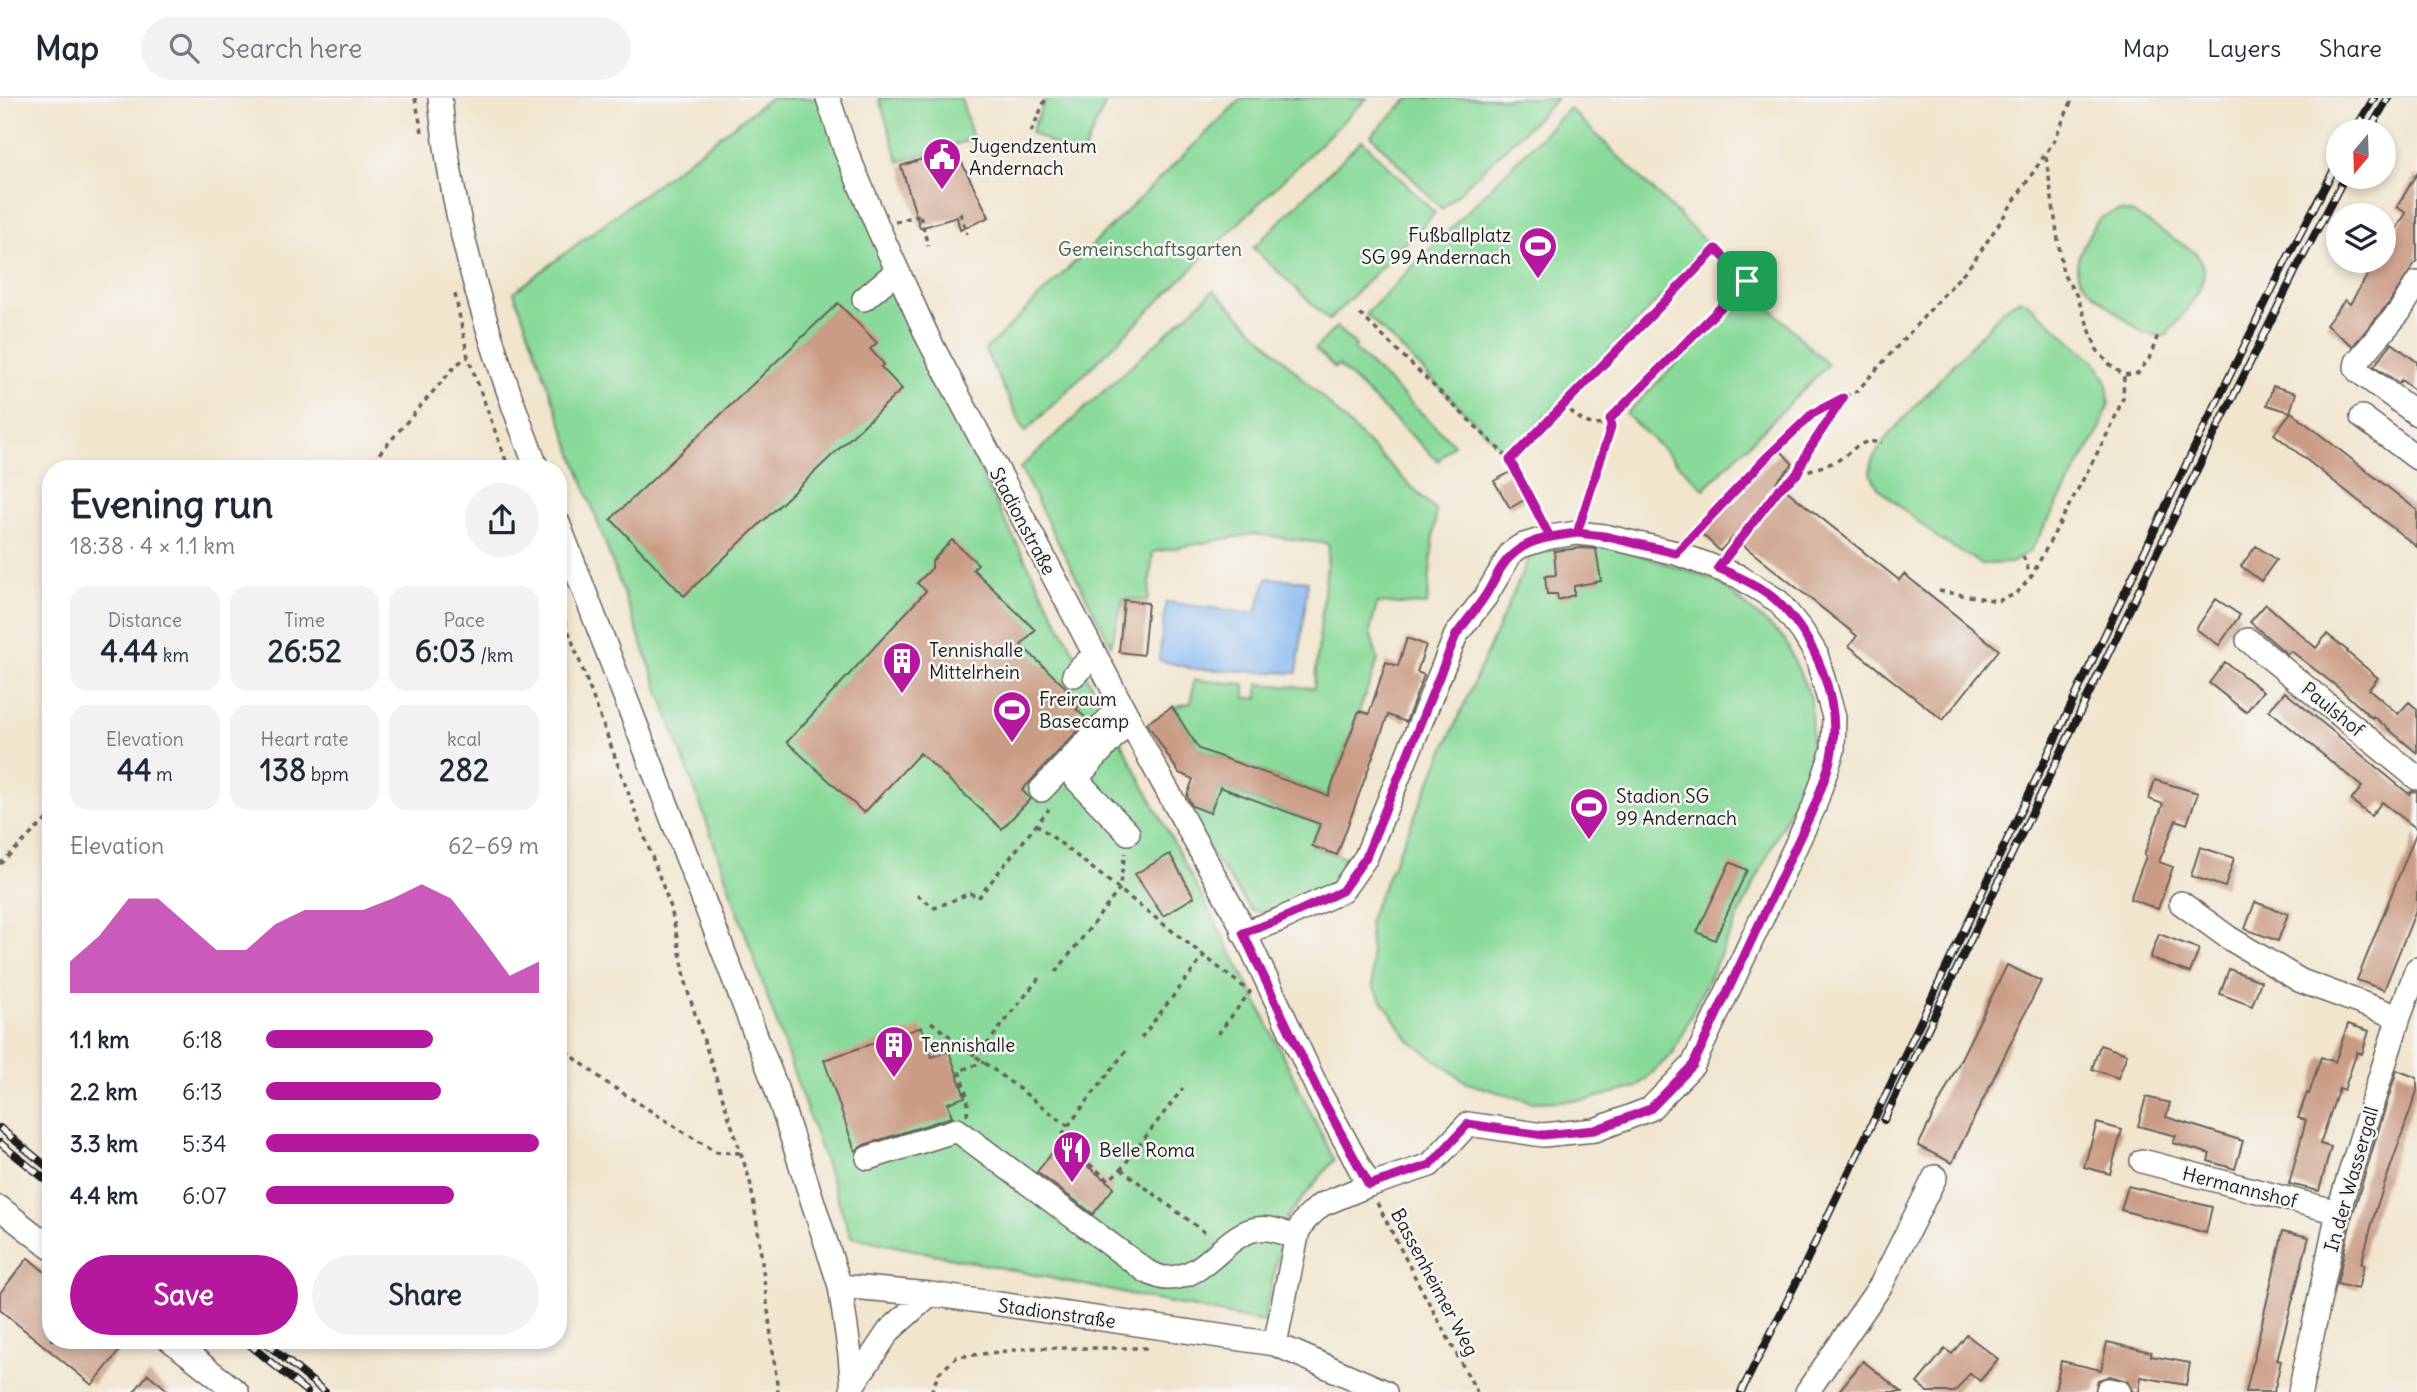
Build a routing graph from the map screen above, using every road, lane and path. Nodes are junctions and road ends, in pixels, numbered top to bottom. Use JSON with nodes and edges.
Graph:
{"nodes":[{"id":1,"x":440,"y":98,"type":"edge"},
{"id":2,"x":828,"y":98,"type":"edge"},
{"id":3,"x":1046,"y":98,"type":"edge"},
{"id":4,"x":2073,"y":98,"type":"edge"},
{"id":5,"x":1031,"y":132,"type":"dead end"},
{"id":6,"x":2045,"y":155,"type":"junction"},
{"id":7,"x":960,"y":213,"type":"dead end"},
{"id":8,"x":920,"y":216,"type":"dead end"},
{"id":9,"x":967,"y":234,"type":"dead end"},
{"id":10,"x":928,"y":246,"type":"dead end"},
{"id":11,"x":899,"y":274,"type":"junction"},
{"id":12,"x":2417,"y":283,"type":"edge"},
{"id":13,"x":864,"y":299,"type":"dead end"},
{"id":14,"x":1360,"y":314,"type":"dead end"},
{"id":15,"x":2158,"y":335,"type":"dead end"},
{"id":16,"x":468,"y":357,"type":"dead end"},
{"id":17,"x":2124,"y":375,"type":"junction"},
{"id":18,"x":1843,"y":398,"type":"junction"},
{"id":19,"x":1563,"y":405,"type":"junction"},
{"id":20,"x":2417,"y":414,"type":"edge"},
{"id":21,"x":2362,"y":416,"type":"dead end"},
{"id":22,"x":1610,"y":419,"type":"junction"},
{"id":23,"x":1882,"y":443,"type":"dead end"},
{"id":24,"x":2417,"y":458,"type":"edge"},
{"id":25,"x":374,"y":460,"type":"edge"},
{"id":26,"x":534,"y":460,"type":"edge"},
{"id":27,"x":1510,"y":460,"type":"junction"},
{"id":28,"x":1797,"y":474,"type":"junction"},
{"id":29,"x":1577,"y":533,"type":"junction"},
{"id":30,"x":1550,"y":537,"type":"junction"},
{"id":31,"x":567,"y":546,"type":"edge"},
{"id":32,"x":1676,"y":553,"type":"junction"},
{"id":33,"x":2023,"y":556,"type":"dead end"},
{"id":34,"x":1718,"y":568,"type":"junction"},
{"id":35,"x":2031,"y":577,"type":"junction"},
{"id":36,"x":1939,"y":591,"type":"dead end"},
{"id":37,"x":567,"y":627,"type":"edge"},
{"id":38,"x":2248,"y":640,"type":"dead end"},
{"id":39,"x":1094,"y":655,"type":"junction"},
{"id":40,"x":1074,"y":675,"type":"dead end"},
{"id":41,"x":1125,"y":713,"type":"junction"},
{"id":42,"x":2417,"y":778,"type":"edge"},
{"id":43,"x":1047,"y":797,"type":"joint"},
{"id":44,"x":42,"y":824,"type":"edge"},
{"id":45,"x":1035,"y":824,"type":"junction"},
{"id":46,"x":1128,"y":833,"type":"joint"},
{"id":47,"x":0,"y":864,"type":"edge"},
{"id":48,"x":1119,"y":890,"type":"junction"},
{"id":49,"x":917,"y":895,"type":"dead end"},
{"id":50,"x":2181,"y":903,"type":"dead end"},
{"id":51,"x":1243,"y":933,"type":"junction"},
{"id":52,"x":1204,"y":956,"type":"junction"},
{"id":53,"x":2417,"y":970,"type":"edge"},
{"id":54,"x":1056,"y":972,"type":"dead end"},
{"id":55,"x":1038,"y":978,"type":"dead end"},
{"id":56,"x":2399,"y":1017,"type":"junction"},
{"id":57,"x":931,"y":1022,"type":"dead end"},
{"id":58,"x":1218,"y":1034,"type":"dead end"},
{"id":59,"x":1141,"y":1038,"type":"dead end"},
{"id":60,"x":1128,"y":1048,"type":"dead end"},
{"id":61,"x":567,"y":1052,"type":"edge"},
{"id":62,"x":977,"y":1057,"type":"junction"},
{"id":63,"x":984,"y":1062,"type":"junction"},
{"id":64,"x":1183,"y":1088,"type":"dead end"},
{"id":65,"x":1068,"y":1126,"type":"junction"},
{"id":66,"x":964,"y":1135,"type":"junction"},
{"id":67,"x":741,"y":1153,"type":"junction"},
{"id":68,"x":868,"y":1158,"type":"dead end"},
{"id":69,"x":2142,"y":1161,"type":"dead end"},
{"id":70,"x":1121,"y":1169,"type":"junction"},
{"id":71,"x":1935,"y":1177,"type":"dead end"},
{"id":72,"x":1369,"y":1185,"type":"junction"},
{"id":73,"x":0,"y":1208,"type":"edge"},
{"id":74,"x":2339,"y":1212,"type":"junction"},
{"id":75,"x":1296,"y":1239,"type":"junction"},
{"id":76,"x":42,"y":1241,"type":"edge"},
{"id":77,"x":1224,"y":1247,"type":"junction"},
{"id":78,"x":839,"y":1286,"type":"junction"},
{"id":79,"x":930,"y":1294,"type":"junction"},
{"id":80,"x":1172,"y":1329,"type":"junction"},
{"id":81,"x":1275,"y":1344,"type":"junction"},
{"id":82,"x":182,"y":1349,"type":"edge"},
{"id":83,"x":853,"y":1389,"type":"edge"},
{"id":84,"x":237,"y":1392,"type":"edge"},
{"id":85,"x":778,"y":1392,"type":"edge"},
{"id":86,"x":931,"y":1392,"type":"edge"},
{"id":87,"x":1385,"y":1392,"type":"edge"},
{"id":88,"x":1477,"y":1392,"type":"edge"},
{"id":89,"x":1807,"y":1392,"type":"edge"},
{"id":90,"x":2300,"y":1392,"type":"edge"}],
"edges":[{"from":1,"to":26,"type":"street"},
{"from":2,"to":11,"type":"street","name":"Stadionstraße"},
{"from":3,"to":5,"type":"path"},
{"from":4,"to":6,"type":"path"},
{"from":6,"to":17,"type":"path"},
{"from":6,"to":18,"type":"path"},
{"from":7,"to":9,"type":"path"},
{"from":8,"to":10,"type":"path"},
{"from":11,"to":13,"type":"street"},
{"from":11,"to":39,"type":"street","name":"Stadionstraße"},
{"from":12,"to":20,"type":"street"},
{"from":14,"to":27,"type":"path"},
{"from":15,"to":17,"type":"path"},
{"from":16,"to":25,"type":"path"},
{"from":17,"to":35,"type":"path"},
{"from":18,"to":28,"type":"path"},
{"from":18,"to":32,"type":"path"},
{"from":19,"to":22,"type":"path"},
{"from":19,"to":22,"type":"path"},
{"from":19,"to":27,"type":"path"},
{"from":21,"to":24,"type":"street"},
{"from":22,"to":29,"type":"path"},
{"from":23,"to":28,"type":"path"},
{"from":27,"to":30,"type":"path"},
{"from":28,"to":34,"type":"path"},
{"from":29,"to":30,"type":"street"},
{"from":29,"to":32,"type":"street"},
{"from":30,"to":51,"type":"street"},
{"from":31,"to":78,"type":"street"},
{"from":32,"to":34,"type":"street"},
{"from":33,"to":35,"type":"path"},
{"from":34,"to":72,"type":"street"},
{"from":35,"to":36,"type":"path"},
{"from":37,"to":67,"type":"path"},
{"from":38,"to":42,"type":"street","name":"Paulshof"},
{"from":39,"to":40,"type":"street"},
{"from":39,"to":41,"type":"street","name":"Stadionstraße"},
{"from":41,"to":43,"type":"street"},
{"from":41,"to":46,"type":"street"},
{"from":41,"to":51,"type":"street","name":"Stadionstraße"},
{"from":43,"to":45,"type":"path"},
{"from":44,"to":47,"type":"path"},
{"from":45,"to":48,"type":"path"},
{"from":45,"to":49,"type":"path"},
{"from":46,"to":48,"type":"path"},
{"from":48,"to":52,"type":"path"},
{"from":48,"to":54,"type":"path"},
{"from":50,"to":56,"type":"street"},
{"from":51,"to":72,"type":"street","name":"Stadionstraße"},
{"from":52,"to":58,"type":"path"},
{"from":52,"to":59,"type":"path"},
{"from":53,"to":56,"type":"street","name":"In der Wassergall"},
{"from":55,"to":62,"type":"path"},
{"from":56,"to":74,"type":"street","name":"In der Wassergall"},
{"from":57,"to":62,"type":"path"},
{"from":60,"to":65,"type":"path"},
{"from":61,"to":67,"type":"path"},
{"from":62,"to":63,"type":"path"},
{"from":63,"to":65,"type":"path"},
{"from":63,"to":66,"type":"path"},
{"from":64,"to":70,"type":"path"},
{"from":65,"to":70,"type":"path"},
{"from":66,"to":68,"type":"street"},
{"from":66,"to":77,"type":"street"},
{"from":67,"to":85,"type":"path"},
{"from":69,"to":74,"type":"street","name":"Hermannshof"},
{"from":70,"to":77,"type":"path"},
{"from":71,"to":89,"type":"street"},
{"from":72,"to":75,"type":"street"},
{"from":72,"to":88,"type":"path","name":"Bassenheimer Weg"},
{"from":73,"to":76,"type":"street"},
{"from":74,"to":90,"type":"street","name":"In der Wassergall"},
{"from":75,"to":77,"type":"street"},
{"from":75,"to":81,"type":"street"},
{"from":78,"to":79,"type":"street","name":"Stadionstraße"},
{"from":78,"to":83,"type":"street"},
{"from":79,"to":80,"type":"street","name":"Stadionstraße"},
{"from":79,"to":83,"type":"street"},
{"from":80,"to":81,"type":"street","name":"Stadionstraße"},
{"from":80,"to":86,"type":"path"},
{"from":81,"to":87,"type":"street","name":"Stadionstraße"},
{"from":82,"to":84,"type":"street"}]}
